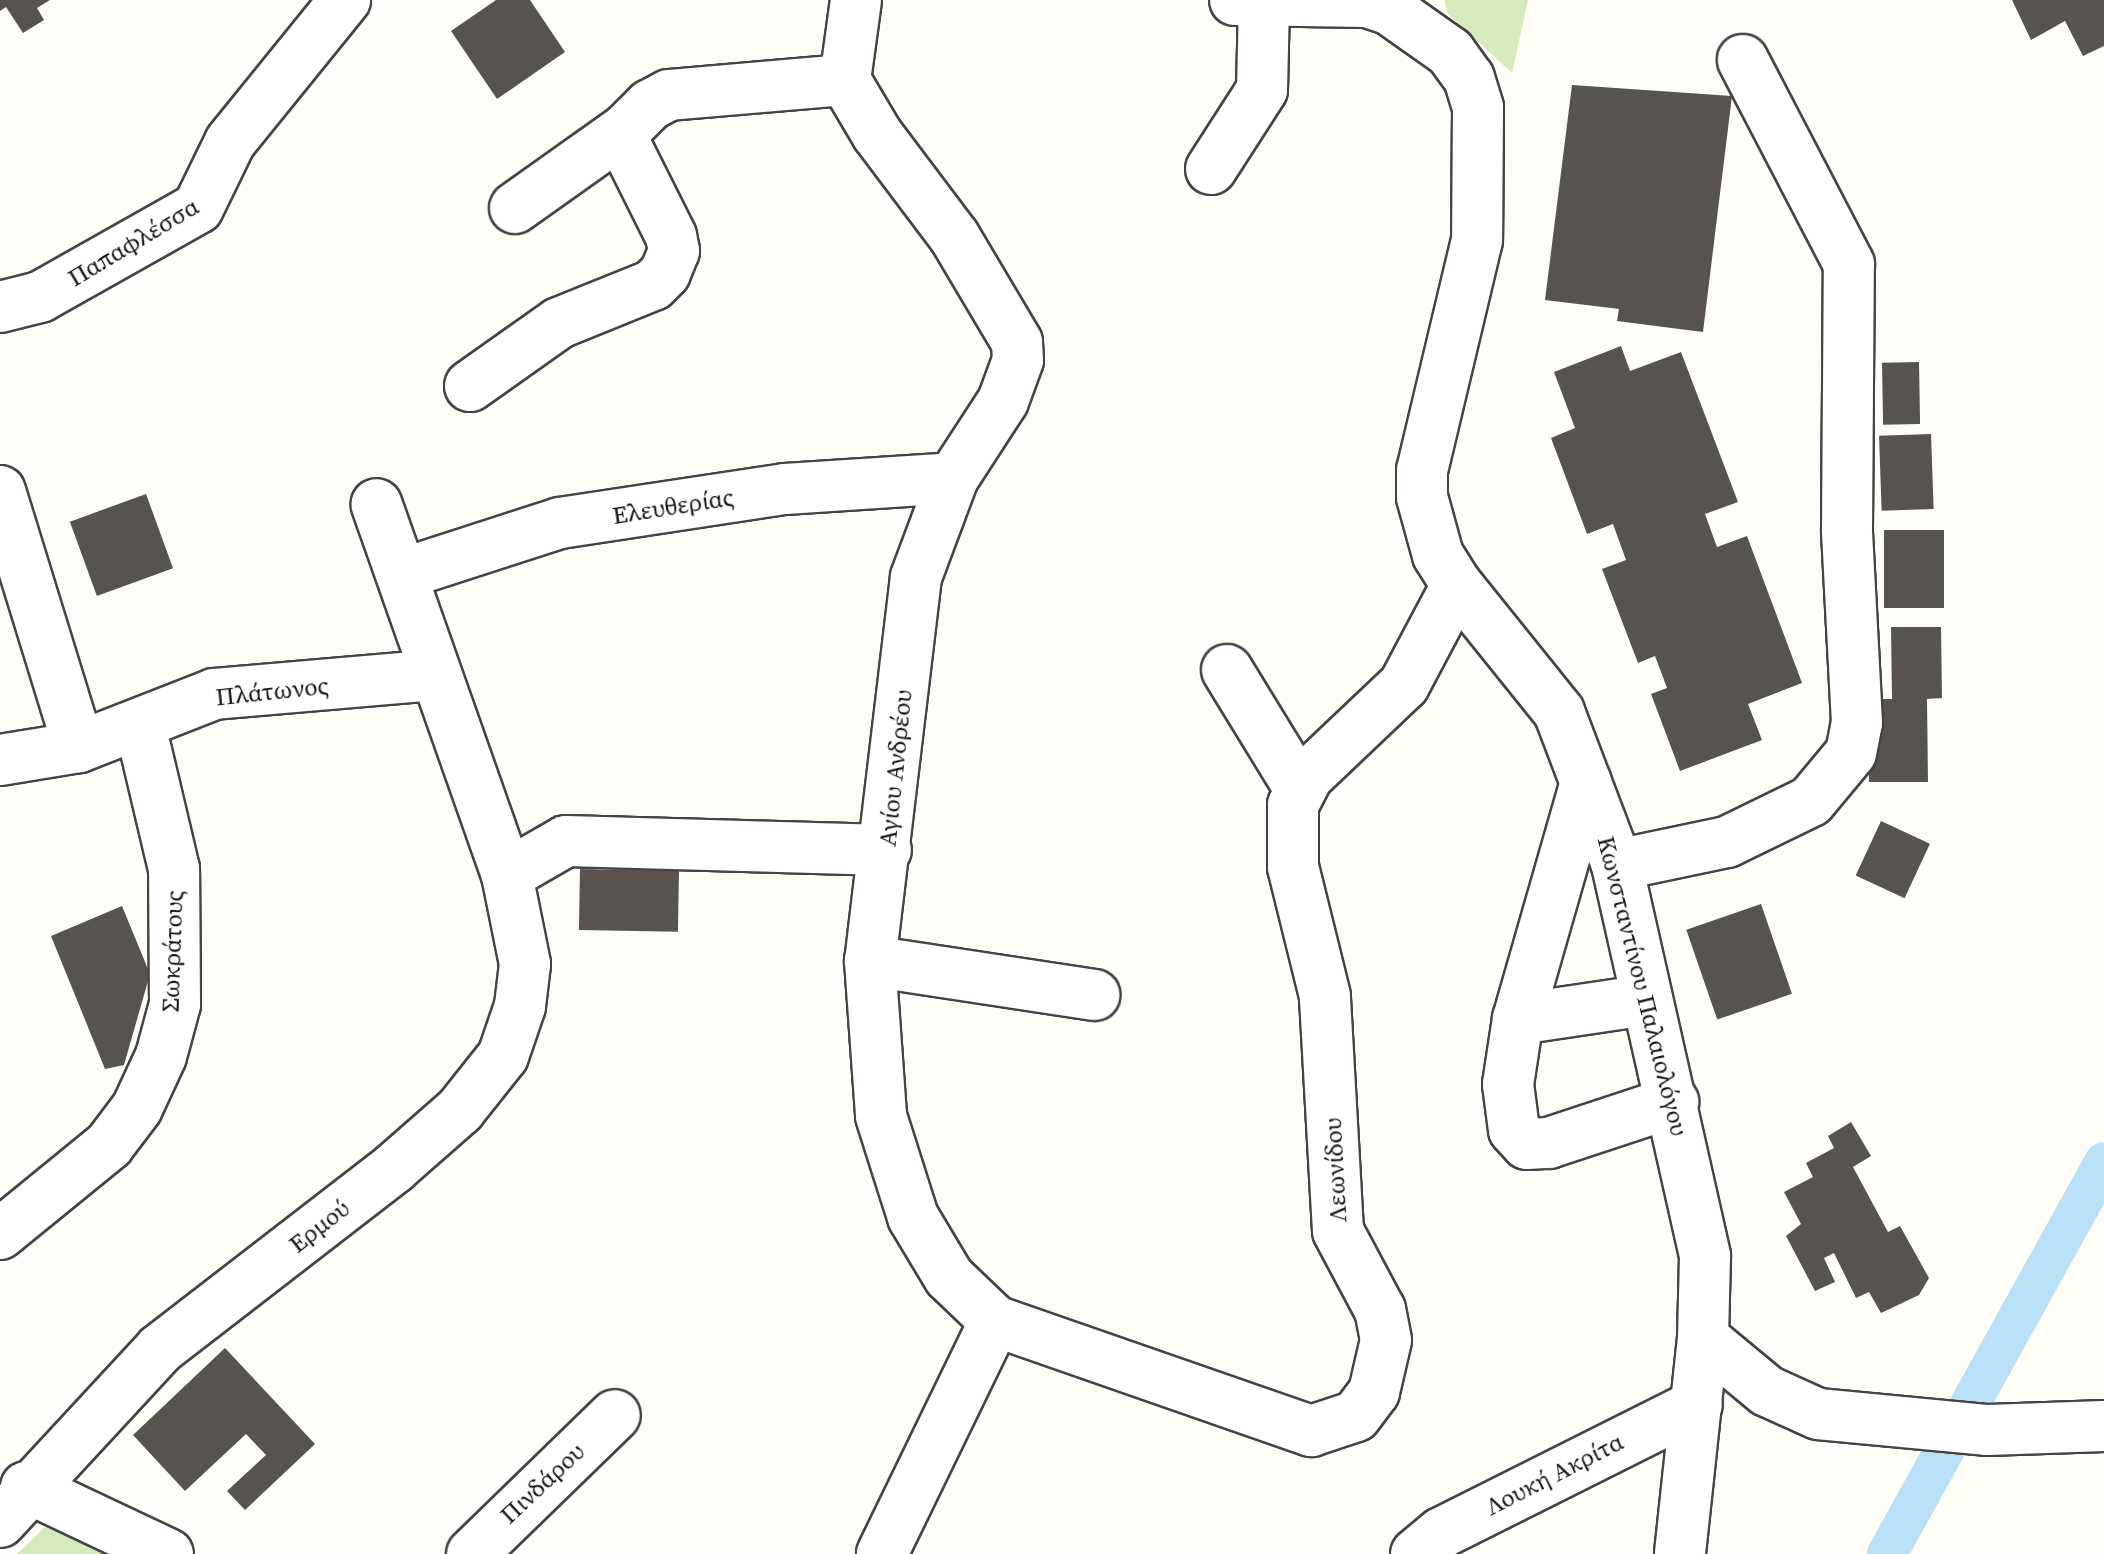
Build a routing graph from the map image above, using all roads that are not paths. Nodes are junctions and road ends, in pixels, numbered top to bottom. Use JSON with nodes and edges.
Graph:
{"nodes":[{"id":1,"x":345,"y":0,"type":"edge"},
{"id":2,"x":856,"y":0,"type":"edge"},
{"id":3,"x":1254,"y":2,"type":"edge"},
{"id":4,"x":1743,"y":60,"type":"dead end"},
{"id":5,"x":845,"y":80,"type":"junction"},
{"id":6,"x":626,"y":129,"type":"junction"},
{"id":7,"x":1211,"y":168,"type":"dead end"},
{"id":8,"x":515,"y":208,"type":"dead end"},
{"id":9,"x":0,"y":306,"type":"edge"},
{"id":10,"x":470,"y":386,"type":"dead end"},
{"id":11,"x":953,"y":478,"type":"junction"},
{"id":12,"x":0,"y":491,"type":"edge"},
{"id":13,"x":376,"y":504,"type":"dead end"},
{"id":14,"x":402,"y":574,"type":"junction"},
{"id":15,"x":1457,"y":585,"type":"junction"},
{"id":16,"x":1227,"y":670,"type":"dead end"},
{"id":17,"x":435,"y":675,"type":"junction"},
{"id":18,"x":140,"y":724,"type":"junction"},
{"id":19,"x":79,"y":747,"type":"junction"},
{"id":20,"x":0,"y":760,"type":"edge"},
{"id":21,"x":1586,"y":782,"type":"junction"},
{"id":22,"x":1300,"y":788,"type":"junction"},
{"id":23,"x":886,"y":850,"type":"junction"},
{"id":24,"x":1617,"y":865,"type":"junction"},
{"id":25,"x":506,"y":875,"type":"junction"},
{"id":26,"x":870,"y":961,"type":"junction"},
{"id":27,"x":1094,"y":995,"type":"dead end"},
{"id":28,"x":1648,"y":1000,"type":"junction"},
{"id":29,"x":1518,"y":1019,"type":"junction"},
{"id":30,"x":1673,"y":1102,"type":"junction"},
{"id":31,"x":0,"y":1234,"type":"edge"},
{"id":32,"x":995,"y":1321,"type":"junction"},
{"id":33,"x":1703,"y":1338,"type":"junction"},
{"id":34,"x":1697,"y":1405,"type":"junction"},
{"id":35,"x":615,"y":1414,"type":"dead end"},
{"id":36,"x":2104,"y":1426,"type":"edge"},
{"id":37,"x":13,"y":1504,"type":"edge"},
{"id":38,"x":168,"y":1554,"type":"edge"},
{"id":39,"x":472,"y":1554,"type":"edge"},
{"id":40,"x":882,"y":1554,"type":"edge"},
{"id":41,"x":1416,"y":1554,"type":"edge"},
{"id":42,"x":1680,"y":1554,"type":"edge"}],
"edges":[{"from":1,"to":9,"type":"street","name":"Παπαφλέσσα"},
{"from":2,"to":5,"type":"street"},
{"from":3,"to":7,"type":"street"},
{"from":3,"to":15,"type":"street","name":"Κωνσταντίνου Παλαιολόγου"},
{"from":4,"to":24,"type":"street"},
{"from":5,"to":6,"type":"street"},
{"from":5,"to":11,"type":"street","name":"Αγίου Ανδρέου"},
{"from":6,"to":8,"type":"street"},
{"from":6,"to":10,"type":"street"},
{"from":11,"to":14,"type":"street","name":"Ελευθερίας"},
{"from":11,"to":23,"type":"street","name":"Αγίου Ανδρέου"},
{"from":12,"to":19,"type":"street"},
{"from":13,"to":14,"type":"street","name":"Ερμού"},
{"from":14,"to":17,"type":"street","name":"Ερμού"},
{"from":15,"to":21,"type":"street","name":"Κωνσταντίνου Παλαιολόγου"},
{"from":15,"to":22,"type":"street"},
{"from":16,"to":22,"type":"street"},
{"from":17,"to":18,"type":"street","name":"Πλάτωνος"},
{"from":17,"to":25,"type":"street","name":"Ερμού"},
{"from":18,"to":19,"type":"street","name":"Πλάτωνος"},
{"from":18,"to":31,"type":"street","name":"Σωκράτους"},
{"from":19,"to":20,"type":"street","name":"Πλάτωνος"},
{"from":21,"to":24,"type":"street","name":"Κωνσταντίνου Παλαιολόγου"},
{"from":21,"to":29,"type":"street"},
{"from":22,"to":32,"type":"street","name":"Λεωνίδου"},
{"from":23,"to":25,"type":"street"},
{"from":23,"to":26,"type":"street","name":"Αγίου Ανδρέου"},
{"from":24,"to":28,"type":"street","name":"Κωνσταντίνου Παλαιολόγου"},
{"from":25,"to":37,"type":"street","name":"Ερμού"},
{"from":26,"to":27,"type":"street"},
{"from":26,"to":32,"type":"street","name":"Αγίου Ανδρέου"},
{"from":28,"to":29,"type":"street"},
{"from":28,"to":30,"type":"street","name":"Κωνσταντίνου Παλαιολόγου"},
{"from":29,"to":30,"type":"street"},
{"from":30,"to":33,"type":"street","name":"Κωνσταντίνου Παλαιολόγου"},
{"from":32,"to":40,"type":"street"},
{"from":33,"to":34,"type":"street","name":"Κωνσταντίνου Παλαιολόγου"},
{"from":33,"to":36,"type":"street"},
{"from":34,"to":41,"type":"street","name":"Λουκή Ακρίτα"},
{"from":34,"to":42,"type":"street","name":"Κωνσταντίνου Παλαιολόγου"},
{"from":35,"to":39,"type":"street","name":"Πινδάρου"},
{"from":37,"to":38,"type":"street"}]}
